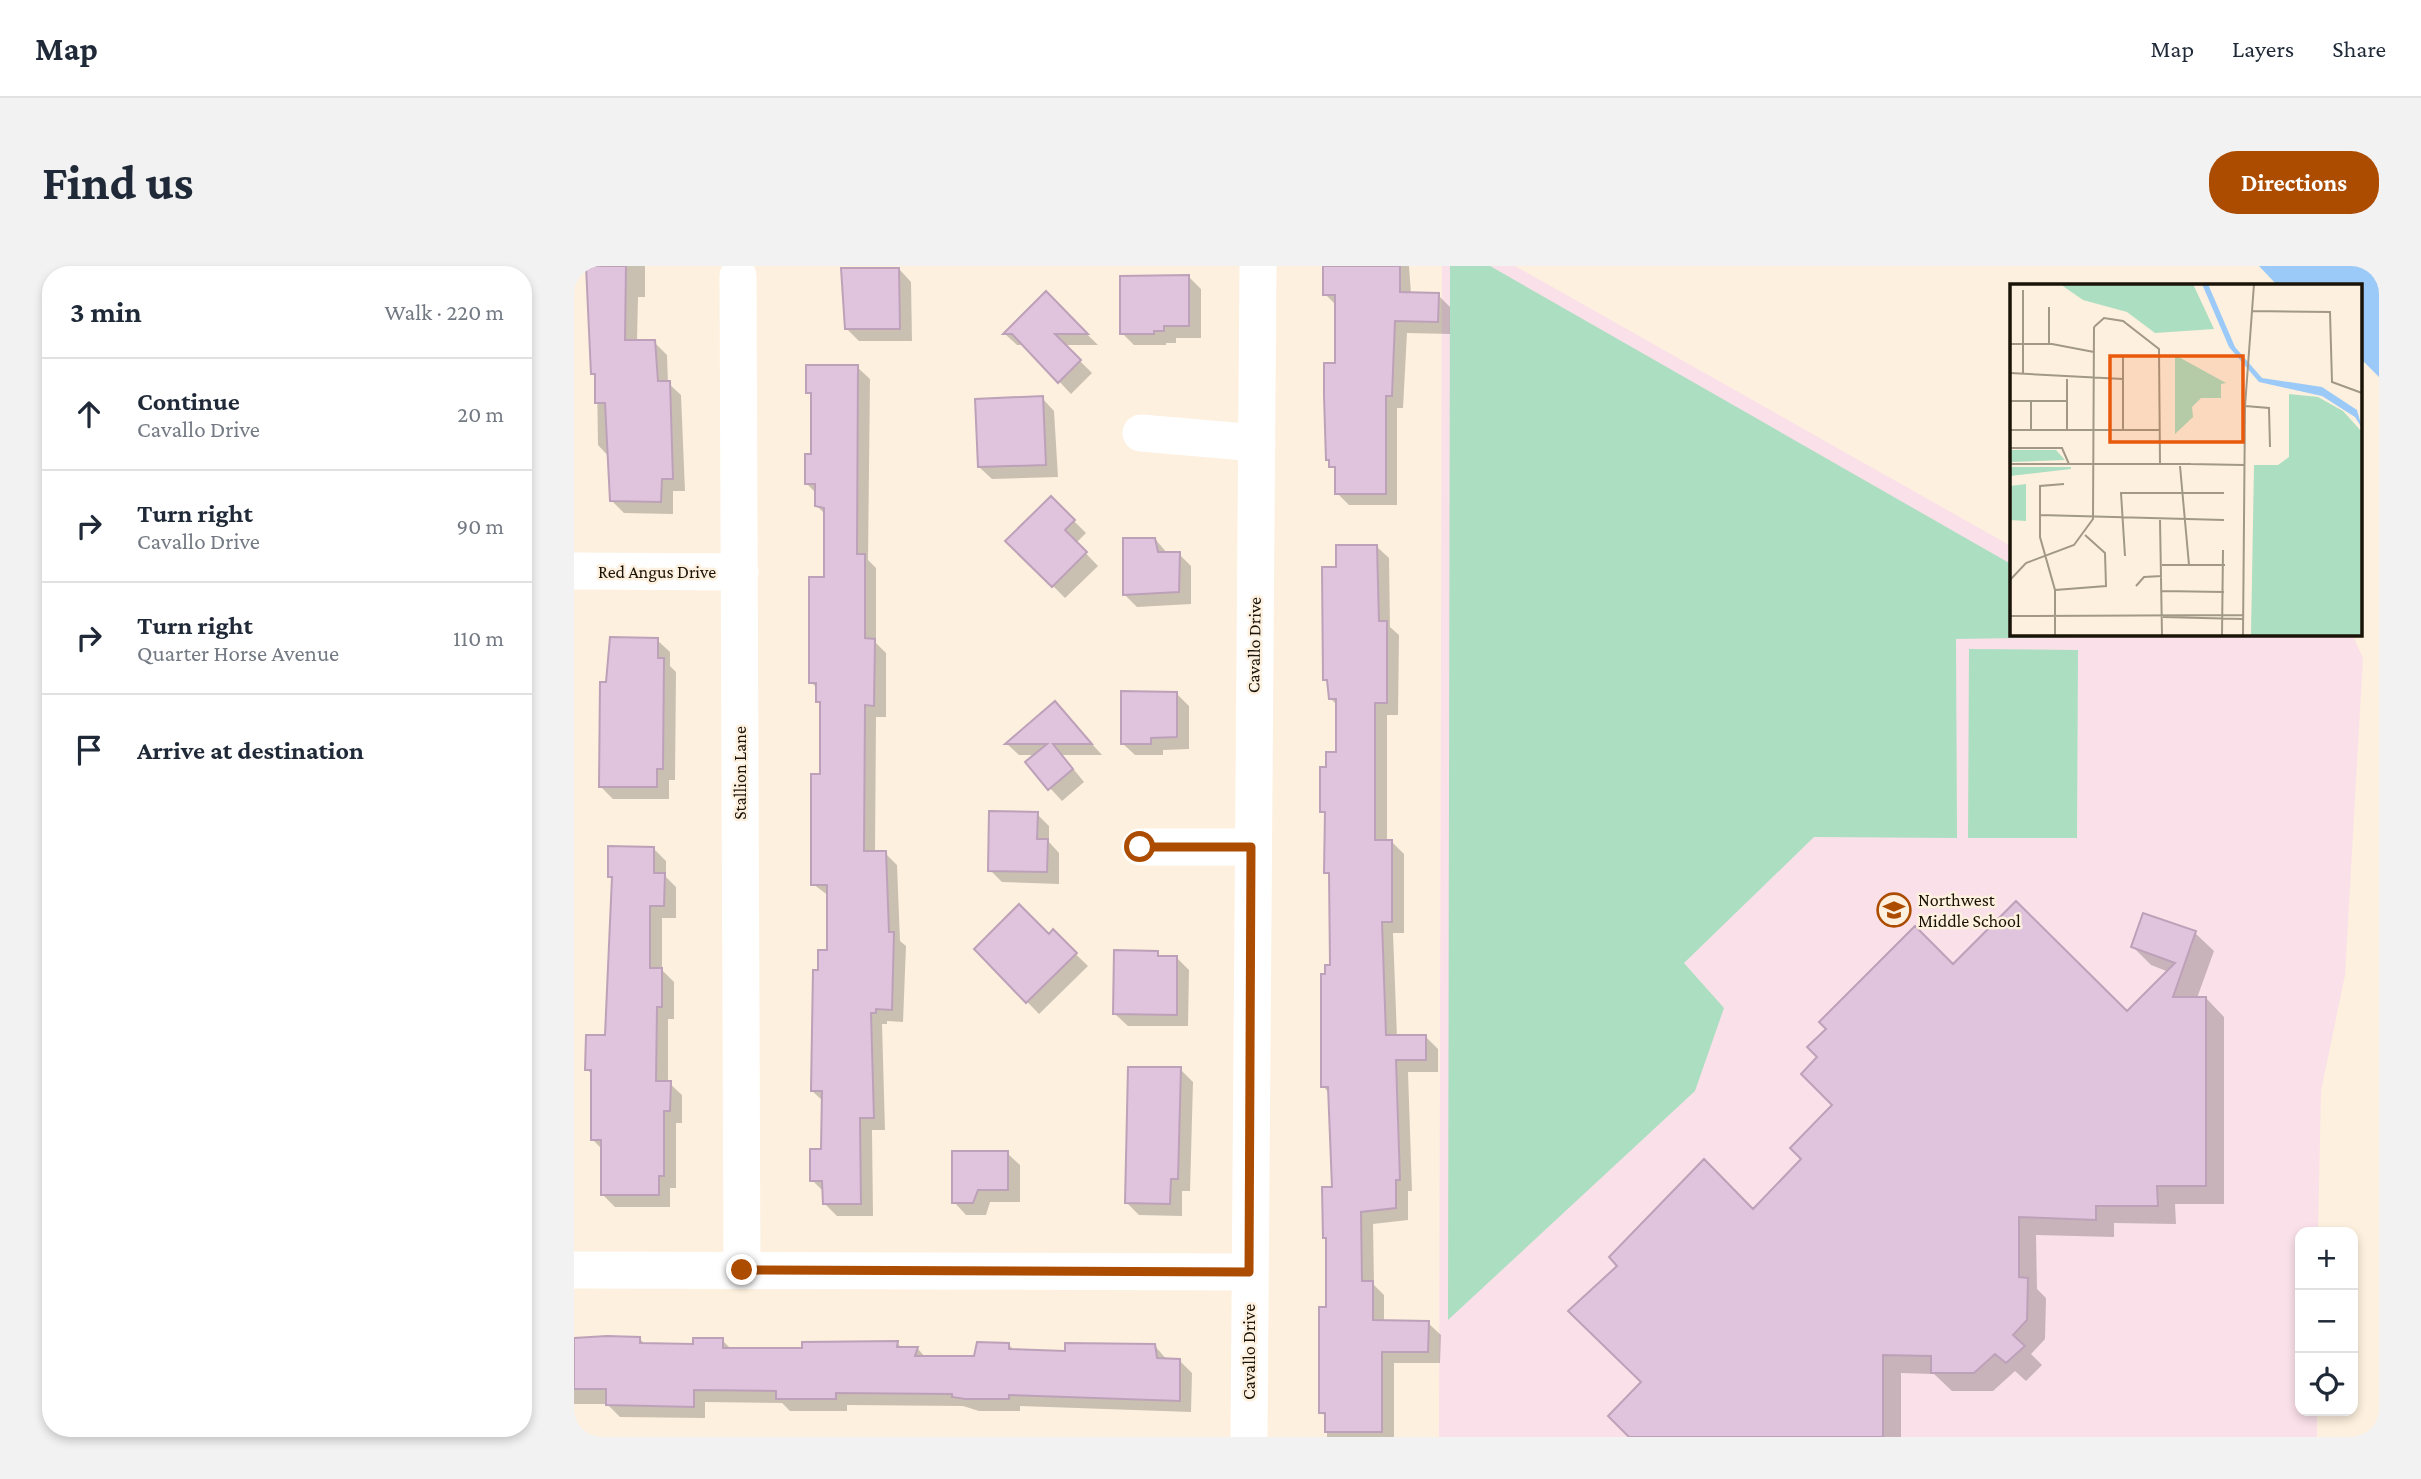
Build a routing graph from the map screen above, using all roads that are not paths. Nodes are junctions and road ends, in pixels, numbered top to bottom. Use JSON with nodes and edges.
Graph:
{"nodes":[{"id":1,"x":1258,"y":266,"type":"edge"},
{"id":2,"x":738,"y":276,"type":"dead end"},
{"id":3,"x":1141,"y":433,"type":"dead end"},
{"id":4,"x":1257,"y":443,"type":"junction"},
{"id":5,"x":574,"y":571,"type":"edge"},
{"id":6,"x":740,"y":572,"type":"junction"},
{"id":7,"x":1140,"y":847,"type":"dead end"},
{"id":8,"x":1251,"y":847,"type":"junction"},
{"id":9,"x":574,"y":1270,"type":"edge"},
{"id":10,"x":742,"y":1270,"type":"junction"},
{"id":11,"x":1249,"y":1272,"type":"junction"},
{"id":12,"x":1250,"y":1437,"type":"edge"}],
"edges":[{"from":1,"to":4,"type":"street","name":"Cavallo Drive"},
{"from":2,"to":6,"type":"street","name":"Stallion Lane"},
{"from":3,"to":4,"type":"street"},
{"from":4,"to":8,"type":"street","name":"Cavallo Drive"},
{"from":5,"to":6,"type":"street","name":"Red Angus Drive"},
{"from":6,"to":10,"type":"street","name":"Stallion Lane"},
{"from":7,"to":8,"type":"street"},
{"from":8,"to":11,"type":"street","name":"Cavallo Drive"},
{"from":9,"to":10,"type":"street"},
{"from":10,"to":11,"type":"street"},
{"from":11,"to":12,"type":"street","name":"Cavallo Drive"}]}
